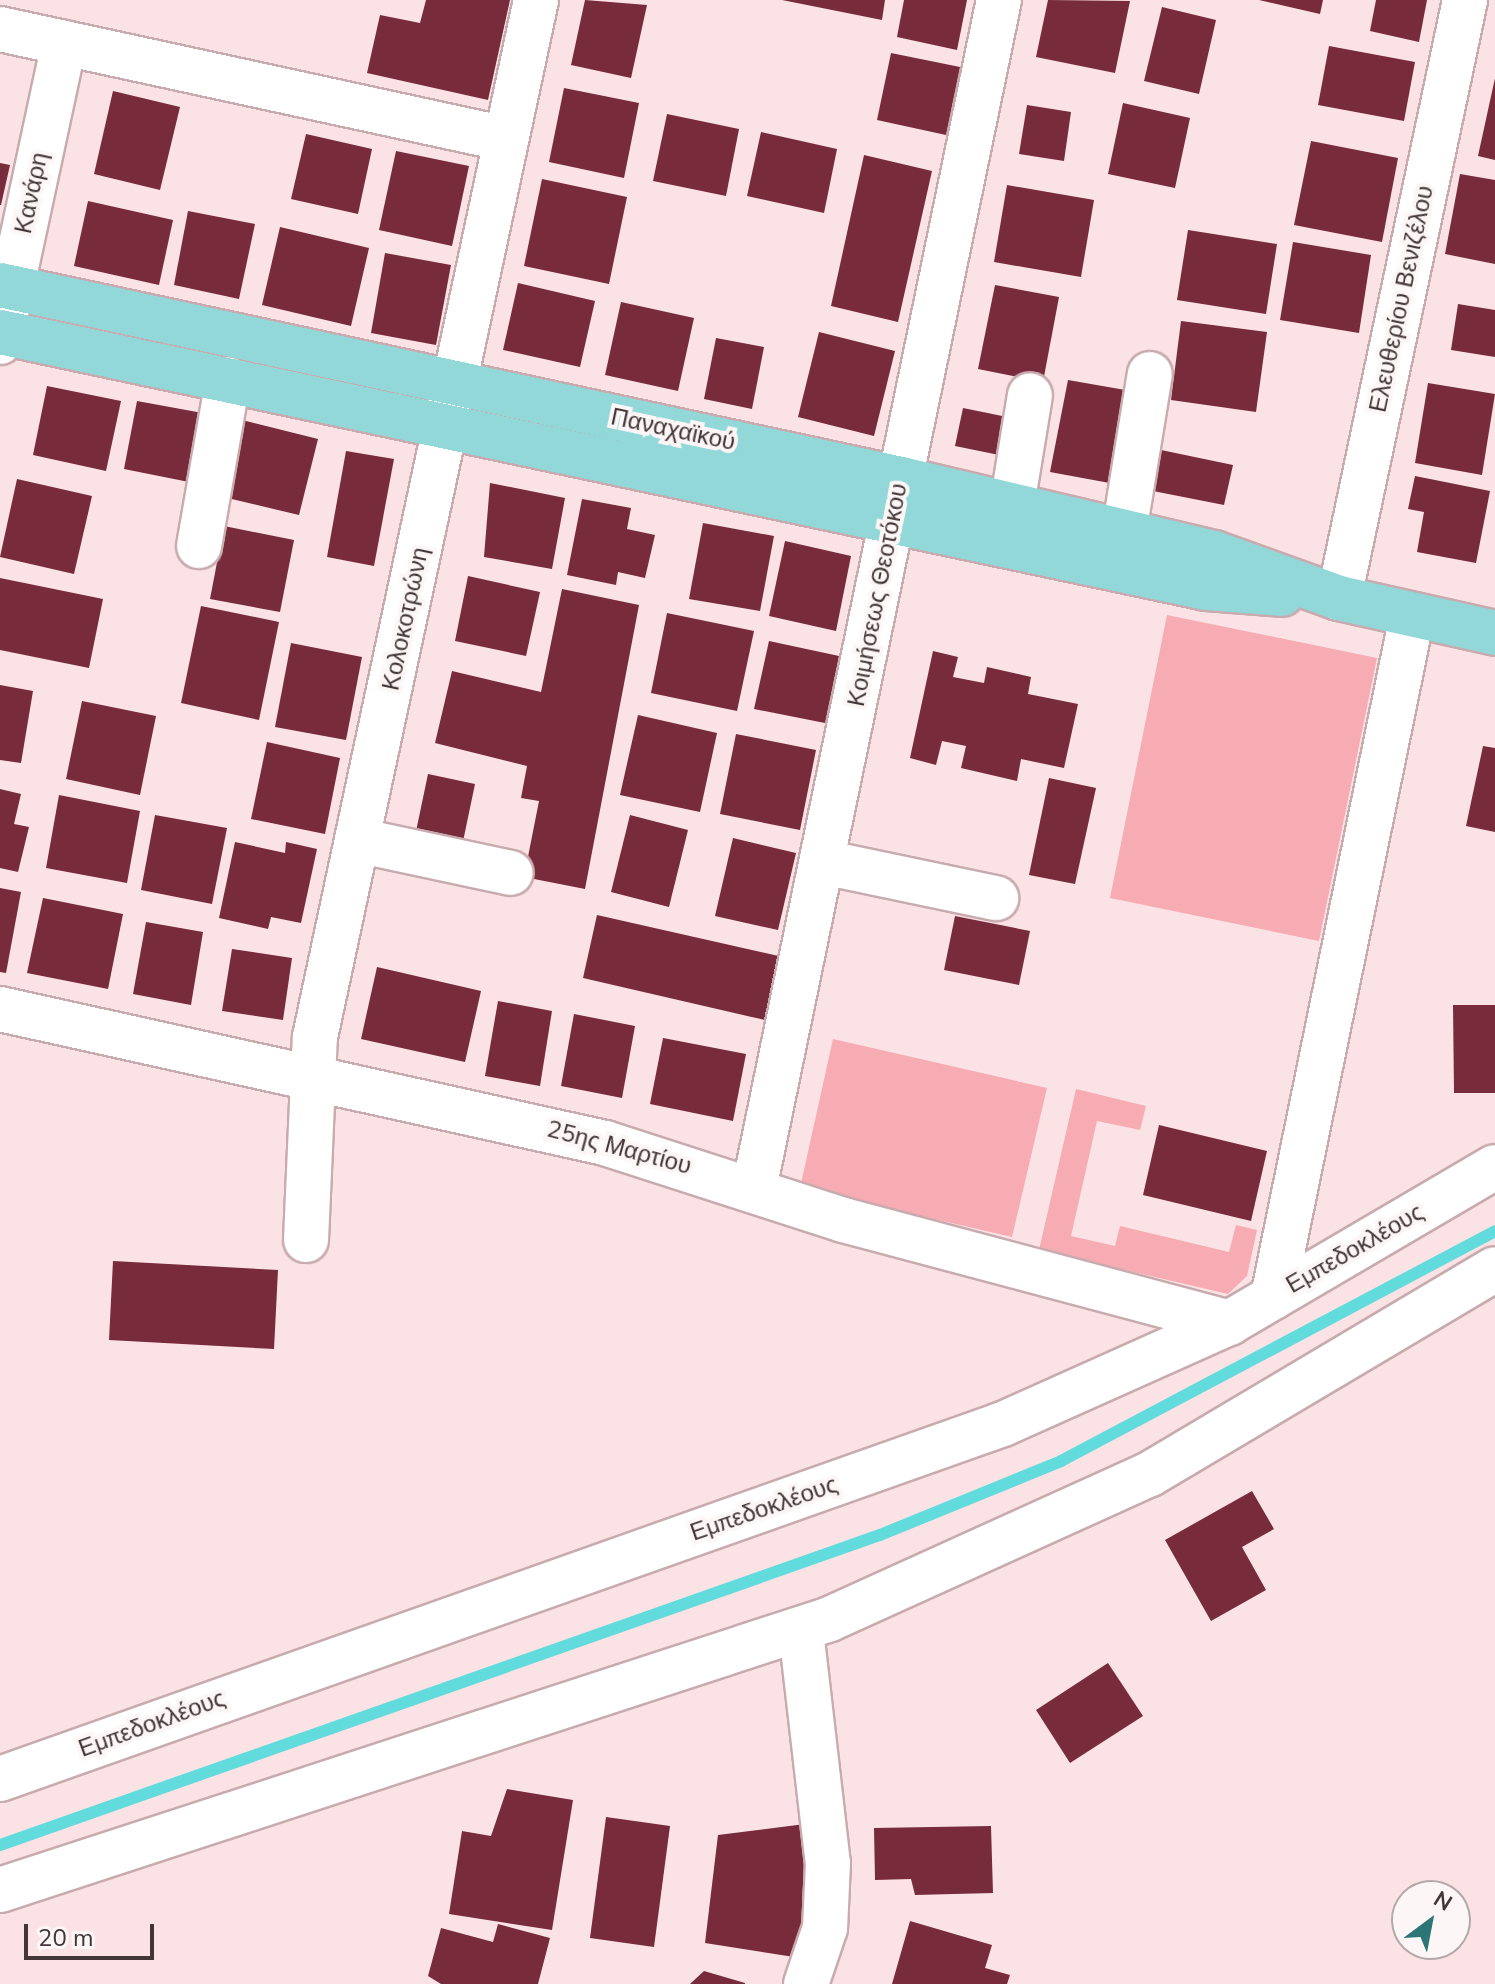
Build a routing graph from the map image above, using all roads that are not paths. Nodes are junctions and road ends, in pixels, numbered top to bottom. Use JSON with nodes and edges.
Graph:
{"nodes":[{"id":1,"x":536,"y":0,"type":"edge"},
{"id":2,"x":999,"y":0,"type":"edge"},
{"id":3,"x":1465,"y":0,"type":"edge"},
{"id":4,"x":0,"y":29,"type":"edge"},
{"id":5,"x":64,"y":43,"type":"junction"},
{"id":6,"x":506,"y":139,"type":"junction"},
{"id":7,"x":6,"y":287,"type":"edge"},
{"id":8,"x":1,"y":335,"type":"edge"},
{"id":9,"x":1150,"y":374,"type":"dead end"},
{"id":10,"x":228,"y":380,"type":"junction"},
{"id":11,"x":457,"y":384,"type":"junction"},
{"id":12,"x":1030,"y":395,"type":"dead end"},
{"id":13,"x":448,"y":427,"type":"junction"},
{"id":14,"x":901,"y":479,"type":"junction"},
{"id":15,"x":1012,"y":505,"type":"junction"},
{"id":16,"x":893,"y":521,"type":"junction"},
{"id":17,"x":1124,"y":532,"type":"junction"},
{"id":18,"x":199,"y":546,"type":"dead end"},
{"id":19,"x":1339,"y":598,"type":"junction"},
{"id":20,"x":1412,"y":616,"type":"junction"},
{"id":21,"x":1495,"y":633,"type":"edge"},
{"id":22,"x":357,"y":840,"type":"junction"},
{"id":23,"x":823,"y":862,"type":"junction"},
{"id":24,"x":511,"y":873,"type":"dead end"},
{"id":25,"x":996,"y":898,"type":"dead end"},
{"id":26,"x":0,"y":1009,"type":"edge"},
{"id":27,"x":309,"y":1073,"type":"junction"},
{"id":28,"x":1495,"y":1167,"type":"edge"},
{"id":29,"x":754,"y":1189,"type":"junction"},
{"id":30,"x":306,"y":1240,"type":"dead end"},
{"id":31,"x":1495,"y":1269,"type":"edge"},
{"id":32,"x":1273,"y":1297,"type":"junction"},
{"id":33,"x":1229,"y":1323,"type":"junction"},
{"id":34,"x":801,"y":1631,"type":"junction"},
{"id":35,"x":0,"y":1779,"type":"edge"},
{"id":36,"x":0,"y":1890,"type":"edge"},
{"id":37,"x":806,"y":1984,"type":"edge"}],
"edges":[{"from":1,"to":6,"type":"street","name":"Κολοκοτρώνη"},
{"from":2,"to":14,"type":"street","name":"Κοιμήσεως Θεοτόκου"},
{"from":3,"to":19,"type":"street","name":"Ελευθερίου Βενιζέλου"},
{"from":4,"to":5,"type":"street"},
{"from":5,"to":6,"type":"street"},
{"from":5,"to":7,"type":"street","name":"Κανάρη"},
{"from":6,"to":11,"type":"street","name":"Κολοκοτρώνη"},
{"from":7,"to":8,"type":"street","name":"Κανάρη"},
{"from":7,"to":11,"type":"main road","name":"Παναχαϊκού"},
{"from":8,"to":10,"type":"main road","name":"Παναχαϊκού"},
{"from":9,"to":17,"type":"street"},
{"from":10,"to":13,"type":"main road","name":"Παναχαϊκού"},
{"from":10,"to":18,"type":"street"},
{"from":11,"to":13,"type":"street","name":"Κολοκοτρώνη"},
{"from":11,"to":14,"type":"main road","name":"Παναχαϊκού"},
{"from":12,"to":15,"type":"street"},
{"from":13,"to":16,"type":"main road","name":"Παναχαϊκού"},
{"from":13,"to":22,"type":"street","name":"Κολοκοτρώνη"},
{"from":14,"to":15,"type":"main road","name":"Παναχαϊκού"},
{"from":14,"to":16,"type":"street","name":"Κοιμήσεως Θεοτόκου"},
{"from":15,"to":17,"type":"main road","name":"Παναχαϊκού"},
{"from":16,"to":19,"type":"main road","name":"Παναχαϊκού"},
{"from":16,"to":23,"type":"street","name":"Κοιμήσεως Θεοτόκου"},
{"from":17,"to":19,"type":"main road","name":"Παναχαϊκού"},
{"from":19,"to":20,"type":"main road","name":"Παναχαϊκού"},
{"from":20,"to":21,"type":"main road","name":"Παναχαϊκού"},
{"from":20,"to":32,"type":"street"},
{"from":22,"to":24,"type":"street"},
{"from":22,"to":27,"type":"street","name":"Κολοκοτρώνη"},
{"from":23,"to":25,"type":"street"},
{"from":23,"to":29,"type":"street","name":"Κοιμήσεως Θεοτόκου"},
{"from":26,"to":27,"type":"street","name":"25ης Μαρτίου"},
{"from":27,"to":29,"type":"street","name":"25ης Μαρτίου"},
{"from":27,"to":30,"type":"street","name":"Κολοκοτρώνη"},
{"from":28,"to":32,"type":"street","name":"Εμπεδοκλέους"},
{"from":29,"to":33,"type":"street","name":"25ης Μαρτίου"},
{"from":31,"to":34,"type":"street"},
{"from":32,"to":33,"type":"street","name":"Εμπεδοκλέους"},
{"from":33,"to":35,"type":"street","name":"Εμπεδοκλέους"},
{"from":34,"to":36,"type":"street"},
{"from":34,"to":37,"type":"street"}]}
